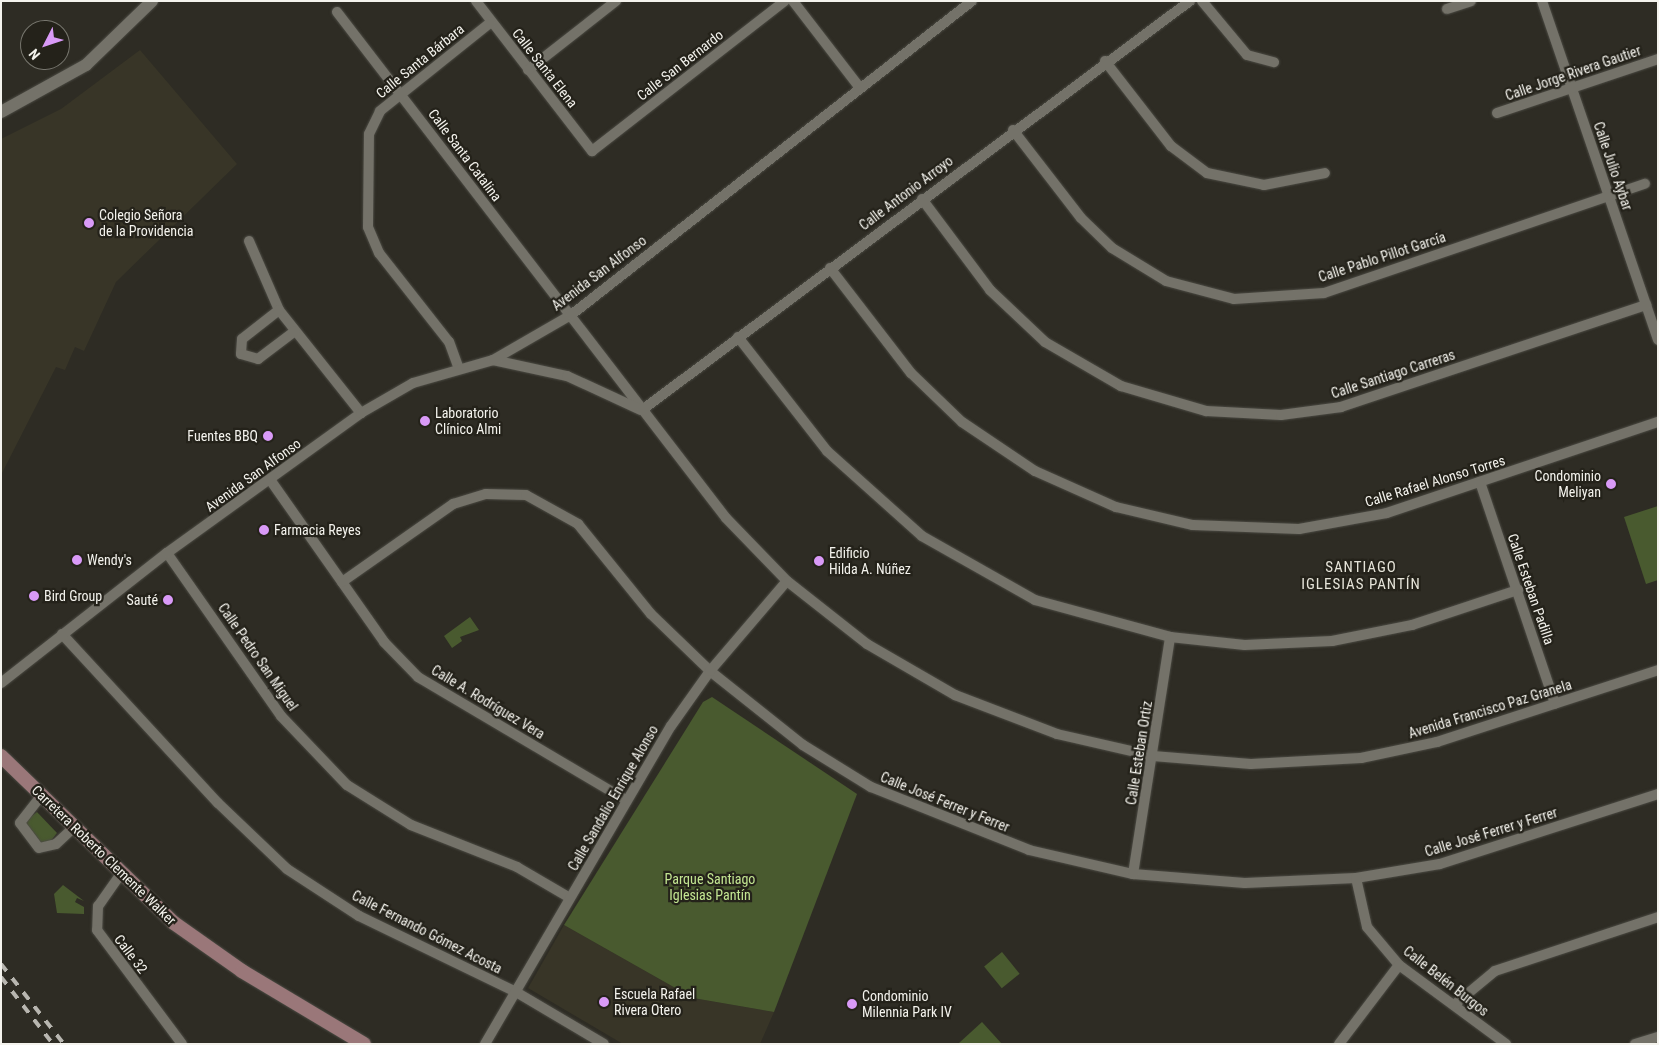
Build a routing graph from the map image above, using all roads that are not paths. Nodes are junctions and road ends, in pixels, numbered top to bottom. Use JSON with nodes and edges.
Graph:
{"nodes":[{"id":1,"x":152,"y":1,"type":"edge"},
{"id":2,"x":476,"y":1,"type":"edge"},
{"id":3,"x":616,"y":1,"type":"edge"},
{"id":4,"x":785,"y":1,"type":"edge"},
{"id":5,"x":793,"y":1,"type":"edge"},
{"id":6,"x":972,"y":1,"type":"edge"},
{"id":7,"x":1190,"y":1,"type":"edge"},
{"id":8,"x":1202,"y":1,"type":"edge"},
{"id":9,"x":1471,"y":1,"type":"edge"},
{"id":10,"x":1542,"y":1,"type":"edge"},
{"id":11,"x":1448,"y":9,"type":"dead end"},
{"id":12,"x":337,"y":12,"type":"dead end"},
{"id":13,"x":491,"y":22,"type":"junction"},
{"id":14,"x":1658,"y":59,"type":"edge"},
{"id":15,"x":1105,"y":61,"type":"junction"},
{"id":16,"x":1274,"y":62,"type":"dead end"},
{"id":17,"x":528,"y":70,"type":"junction"},
{"id":18,"x":860,"y":88,"type":"junction"},
{"id":19,"x":1572,"y":88,"type":"junction"},
{"id":20,"x":401,"y":93,"type":"junction"},
{"id":21,"x":1,"y":112,"type":"edge"},
{"id":22,"x":1497,"y":114,"type":"dead end"},
{"id":23,"x":1013,"y":130,"type":"junction"},
{"id":24,"x":592,"y":151,"type":"joint"},
{"id":25,"x":1325,"y":172,"type":"dead end"},
{"id":26,"x":1644,"y":184,"type":"dead end"},
{"id":27,"x":1609,"y":196,"type":"junction"},
{"id":28,"x":922,"y":199,"type":"junction"},
{"id":29,"x":249,"y":241,"type":"dead end"},
{"id":30,"x":830,"y":268,"type":"junction"},
{"id":31,"x":1646,"y":305,"type":"junction"},
{"id":32,"x":279,"y":310,"type":"junction"},
{"id":33,"x":571,"y":315,"type":"junction"},
{"id":34,"x":295,"y":331,"type":"junction"},
{"id":35,"x":738,"y":337,"type":"junction"},
{"id":36,"x":1658,"y":340,"type":"edge"},
{"id":37,"x":493,"y":360,"type":"junction"},
{"id":38,"x":459,"y":368,"type":"junction"},
{"id":39,"x":642,"y":410,"type":"junction"},
{"id":40,"x":361,"y":413,"type":"junction"},
{"id":41,"x":1658,"y":422,"type":"edge"},
{"id":42,"x":271,"y":481,"type":"junction"},
{"id":43,"x":1480,"y":482,"type":"junction"},
{"id":44,"x":167,"y":553,"type":"junction"},
{"id":45,"x":787,"y":581,"type":"junction"},
{"id":46,"x":342,"y":582,"type":"junction"},
{"id":47,"x":1518,"y":590,"type":"junction"},
{"id":48,"x":62,"y":634,"type":"junction"},
{"id":49,"x":1170,"y":638,"type":"junction"},
{"id":50,"x":1658,"y":670,"type":"edge"},
{"id":51,"x":710,"y":671,"type":"junction"},
{"id":52,"x":1,"y":683,"type":"edge"},
{"id":53,"x":1555,"y":704,"type":"junction"},
{"id":54,"x":1,"y":756,"type":"edge"},
{"id":55,"x":1153,"y":756,"type":"junction"},
{"id":56,"x":1658,"y":794,"type":"edge"},
{"id":57,"x":40,"y":796,"type":"junction"},
{"id":58,"x":626,"y":800,"type":"junction"},
{"id":59,"x":73,"y":828,"type":"junction"},
{"id":60,"x":120,"y":874,"type":"junction"},
{"id":61,"x":1133,"y":874,"type":"junction"},
{"id":62,"x":1356,"y":878,"type":"junction"},
{"id":63,"x":570,"y":898,"type":"junction"},
{"id":64,"x":1658,"y":917,"type":"edge"},
{"id":65,"x":1398,"y":965,"type":"junction"},
{"id":66,"x":516,"y":992,"type":"junction"},
{"id":67,"x":1454,"y":1005,"type":"junction"},
{"id":68,"x":1658,"y":1037,"type":"edge"},
{"id":69,"x":182,"y":1044,"type":"edge"},
{"id":70,"x":364,"y":1044,"type":"edge"},
{"id":71,"x":484,"y":1044,"type":"edge"},
{"id":72,"x":604,"y":1044,"type":"edge"},
{"id":73,"x":1339,"y":1044,"type":"edge"},
{"id":74,"x":1506,"y":1044,"type":"edge"},
{"id":75,"x":1635,"y":1044,"type":"edge"}],
"edges":[{"from":1,"to":21,"type":"street"},
{"from":2,"to":13,"type":"street","name":"Calle Santa Elena"},
{"from":3,"to":17,"type":"street"},
{"from":4,"to":24,"type":"street","name":"Calle San Bernardo"},
{"from":5,"to":18,"type":"street"},
{"from":6,"to":18,"type":"street","name":"Avenida San Alfonso"},
{"from":7,"to":15,"type":"street","name":"Calle Antonio Arroyo"},
{"from":8,"to":16,"type":"street"},
{"from":9,"to":11,"type":"street"},
{"from":10,"to":19,"type":"street","name":"Calle Julio Aybar"},
{"from":12,"to":20,"type":"street","name":"Calle Santa Catalina"},
{"from":13,"to":17,"type":"street","name":"Calle Santa Elena"},
{"from":13,"to":20,"type":"street","name":"Calle Santa Bárbara"},
{"from":14,"to":19,"type":"street","name":"Calle Jorge Rivera Gautier"},
{"from":15,"to":23,"type":"street","name":"Calle Antonio Arroyo"},
{"from":15,"to":25,"type":"street"},
{"from":17,"to":24,"type":"street","name":"Calle Santa Elena"},
{"from":18,"to":33,"type":"street","name":"Avenida San Alfonso"},
{"from":19,"to":22,"type":"street","name":"Calle Jorge Rivera Gautier"},
{"from":19,"to":27,"type":"street","name":"Calle Julio Aybar"},
{"from":20,"to":33,"type":"street","name":"Calle Santa Catalina"},
{"from":20,"to":38,"type":"street","name":"Calle Santa Bárbara"},
{"from":23,"to":27,"type":"street","name":"Calle Pablo Pillot García"},
{"from":23,"to":28,"type":"street","name":"Calle Antonio Arroyo"},
{"from":26,"to":27,"type":"street","name":"Calle Pablo Pillot García"},
{"from":27,"to":31,"type":"street","name":"Calle Julio Aybar"},
{"from":28,"to":30,"type":"street","name":"Calle Antonio Arroyo"},
{"from":28,"to":31,"type":"street","name":"Calle Santiago Carreras"},
{"from":29,"to":32,"type":"street"},
{"from":30,"to":35,"type":"street","name":"Calle Antonio Arroyo"},
{"from":30,"to":43,"type":"street","name":"Calle Rafael Alonso Torres"},
{"from":31,"to":36,"type":"street","name":"Calle Julio Aybar"},
{"from":32,"to":34,"type":"street"},
{"from":32,"to":34,"type":"street"},
{"from":33,"to":37,"type":"street","name":"Avenida San Alfonso"},
{"from":33,"to":39,"type":"street","name":"Avenida Francisco Paz Granela"},
{"from":34,"to":40,"type":"street"},
{"from":35,"to":39,"type":"street","name":"Calle Antonio Arroyo"},
{"from":35,"to":49,"type":"street"},
{"from":37,"to":38,"type":"street","name":"Avenida San Alfonso"},
{"from":37,"to":39,"type":"street","name":"Avenida Francisco Paz Granela"},
{"from":38,"to":40,"type":"street","name":"Avenida San Alfonso"},
{"from":39,"to":45,"type":"street","name":"Avenida Francisco Paz Granela"},
{"from":40,"to":42,"type":"street","name":"Avenida San Alfonso"},
{"from":41,"to":43,"type":"street","name":"Calle Rafael Alonso Torres"},
{"from":42,"to":44,"type":"street","name":"Avenida San Alfonso"},
{"from":42,"to":46,"type":"street","name":"Calle A. Rodríguez Vera"},
{"from":43,"to":47,"type":"street","name":"Calle Esteban Padilla"},
{"from":44,"to":48,"type":"street","name":"Avenida San Alfonso"},
{"from":44,"to":63,"type":"street","name":"Calle Pedro San Miguel"},
{"from":45,"to":51,"type":"street","name":"Calle Sandalio Enrique Alonso"},
{"from":45,"to":55,"type":"street","name":"Avenida Francisco Paz Granela"},
{"from":46,"to":51,"type":"street","name":"Calle José Ferrer y Ferrer"},
{"from":46,"to":58,"type":"street","name":"Calle A. Rodríguez Vera"},
{"from":47,"to":49,"type":"street"},
{"from":47,"to":53,"type":"street","name":"Calle Esteban Padilla"},
{"from":48,"to":52,"type":"street","name":"Avenida San Alfonso"},
{"from":48,"to":66,"type":"street","name":"Calle Fernando Gómez Acosta"},
{"from":49,"to":55,"type":"street","name":"Calle Esteban Ortiz"},
{"from":50,"to":53,"type":"street","name":"Avenida Francisco Paz Granela"},
{"from":51,"to":58,"type":"street","name":"Calle Sandalio Enrique Alonso"},
{"from":51,"to":61,"type":"street","name":"Calle José Ferrer y Ferrer"},
{"from":53,"to":55,"type":"street","name":"Avenida Francisco Paz Granela"},
{"from":54,"to":57,"type":"main road","name":"Carretera Roberto Clemente Walker"},
{"from":55,"to":61,"type":"street","name":"Calle Esteban Ortiz"},
{"from":56,"to":62,"type":"street","name":"Calle José Ferrer y Ferrer"},
{"from":57,"to":59,"type":"main road","name":"Carretera Roberto Clemente Walker"},
{"from":57,"to":59,"type":"street"},
{"from":58,"to":63,"type":"street","name":"Calle Sandalio Enrique Alonso"},
{"from":59,"to":60,"type":"main road","name":"Carretera Roberto Clemente Walker"},
{"from":60,"to":69,"type":"street","name":"Calle 32"},
{"from":60,"to":70,"type":"main road","name":"Carretera Roberto Clemente Walker"},
{"from":61,"to":62,"type":"street","name":"Calle José Ferrer y Ferrer"},
{"from":62,"to":65,"type":"street","name":"Calle Belén Burgos"},
{"from":63,"to":66,"type":"street","name":"Calle Sandalio Enrique Alonso"},
{"from":64,"to":67,"type":"street"},
{"from":65,"to":67,"type":"street","name":"Calle Belén Burgos"},
{"from":65,"to":73,"type":"street"},
{"from":66,"to":71,"type":"street","name":"Calle Sandalio Enrique Alonso"},
{"from":66,"to":72,"type":"street","name":"Calle Fernando Gómez Acosta"},
{"from":67,"to":74,"type":"street","name":"Calle Belén Burgos"},
{"from":68,"to":75,"type":"street"}]}
